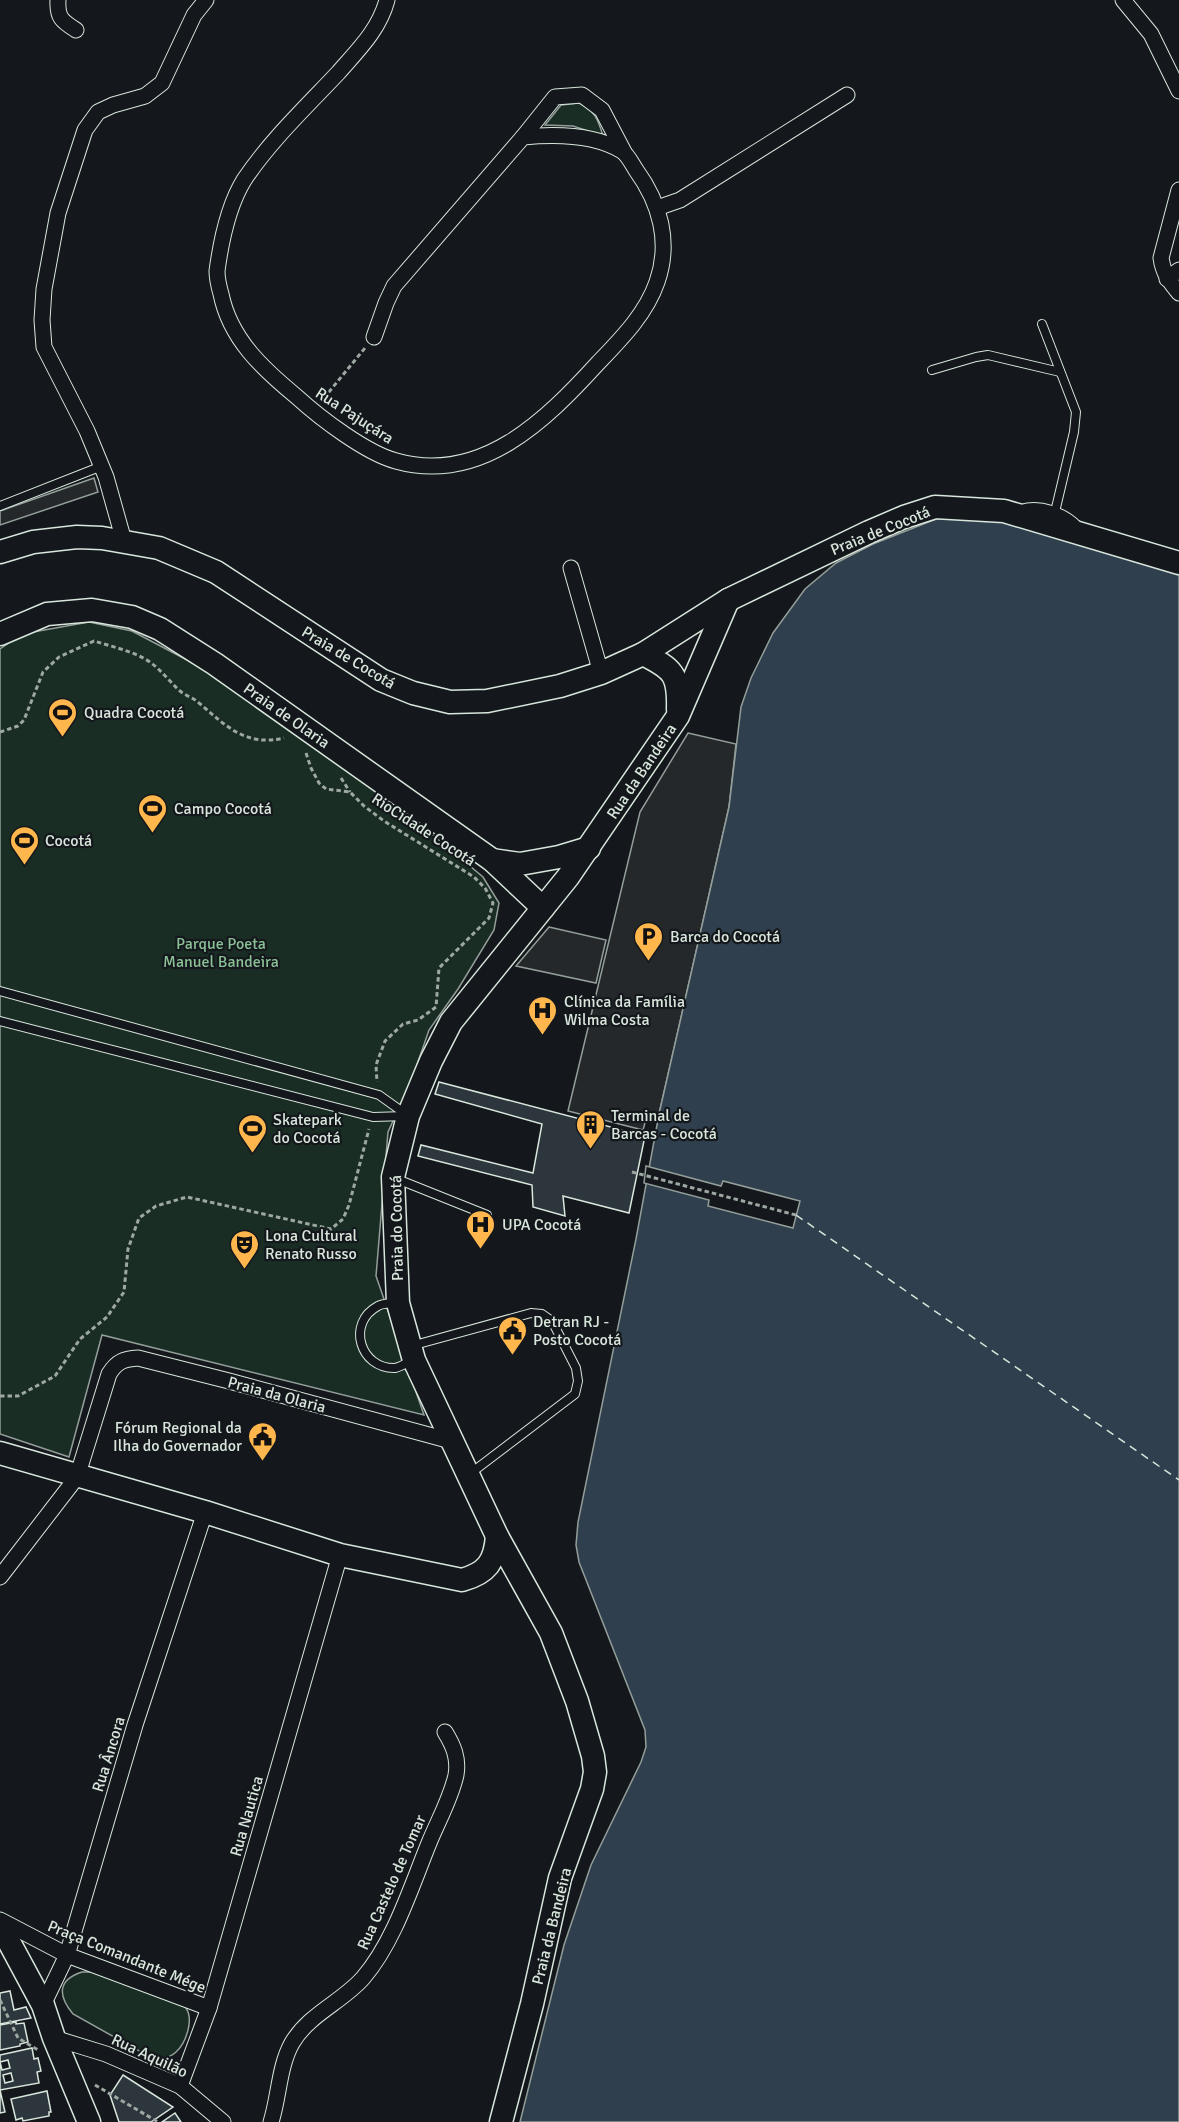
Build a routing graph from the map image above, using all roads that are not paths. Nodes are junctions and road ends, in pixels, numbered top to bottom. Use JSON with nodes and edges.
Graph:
{"nodes":[{"id":1,"x":58,"y":0,"type":"edge"},
{"id":2,"x":206,"y":0,"type":"edge"},
{"id":3,"x":387,"y":0,"type":"edge"},
{"id":4,"x":1123,"y":0,"type":"edge"},
{"id":5,"x":76,"y":30,"type":"dead end"},
{"id":6,"x":1179,"y":91,"type":"edge"},
{"id":7,"x":847,"y":95,"type":"dead end"},
{"id":8,"x":523,"y":137,"type":"junction"},
{"id":9,"x":624,"y":152,"type":"junction"},
{"id":10,"x":1179,"y":190,"type":"edge"},
{"id":11,"x":657,"y":208,"type":"junction"},
{"id":12,"x":1173,"y":274,"type":"edge"},
{"id":13,"x":1179,"y":293,"type":"edge"},
{"id":14,"x":1042,"y":324,"type":"dead end"},
{"id":15,"x":374,"y":337,"type":"road end"},
{"id":16,"x":932,"y":370,"type":"dead end"},
{"id":17,"x":1060,"y":372,"type":"junction"},
{"id":18,"x":102,"y":466,"type":"junction"},
{"id":19,"x":0,"y":506,"type":"edge"},
{"id":20,"x":1055,"y":512,"type":"junction"},
{"id":21,"x":1011,"y":513,"type":"junction"},
{"id":22,"x":1085,"y":534,"type":"junction"},
{"id":23,"x":124,"y":541,"type":"junction"},
{"id":24,"x":0,"y":552,"type":"edge"},
{"id":25,"x":1179,"y":563,"type":"edge"},
{"id":26,"x":571,"y":568,"type":"dead end"},
{"id":27,"x":728,"y":600,"type":"joint"},
{"id":28,"x":706,"y":625,"type":"junction"},
{"id":29,"x":0,"y":634,"type":"edge"},
{"id":30,"x":643,"y":654,"type":"junction"},
{"id":31,"x":601,"y":673,"type":"junction"},
{"id":32,"x":678,"y":716,"type":"junction"},
{"id":33,"x":589,"y":848,"type":"junction"},
{"id":34,"x":492,"y":860,"type":"junction"},
{"id":35,"x":543,"y":908,"type":"junction"},
{"id":36,"x":0,"y":991,"type":"edge"},
{"id":37,"x":0,"y":1021,"type":"edge"},
{"id":38,"x":408,"y":1116,"type":"junction"},
{"id":39,"x":393,"y":1177,"type":"junction"},
{"id":40,"x":487,"y":1215,"type":"dead end"},
{"id":41,"x":398,"y":1303,"type":"junction"},
{"id":42,"x":412,"y":1353,"type":"junction"},
{"id":43,"x":452,"y":1441,"type":"junction"},
{"id":44,"x":0,"y":1453,"type":"edge"},
{"id":45,"x":468,"y":1475,"type":"junction"},
{"id":46,"x":77,"y":1477,"type":"junction"},
{"id":47,"x":205,"y":1512,"type":"junction"},
{"id":48,"x":497,"y":1536,"type":"junction"},
{"id":49,"x":340,"y":1555,"type":"junction"},
{"id":50,"x":0,"y":1577,"type":"edge"},
{"id":51,"x":445,"y":1732,"type":"dead end"},
{"id":52,"x":0,"y":1920,"type":"edge"},
{"id":53,"x":0,"y":1930,"type":"edge"},
{"id":54,"x":67,"y":1955,"type":"junction"},
{"id":55,"x":43,"y":2005,"type":"junction"},
{"id":56,"x":209,"y":2008,"type":"junction"},
{"id":57,"x":54,"y":2038,"type":"junction"},
{"id":58,"x":180,"y":2086,"type":"junction"},
{"id":59,"x":89,"y":2122,"type":"edge"},
{"id":60,"x":223,"y":2122,"type":"edge"},
{"id":61,"x":272,"y":2122,"type":"edge"},
{"id":62,"x":501,"y":2122,"type":"edge"}],
"edges":[{"from":1,"to":5,"type":"street"},
{"from":2,"to":18,"type":"street"},
{"from":3,"to":11,"type":"street","name":"Rua Pajuçára"},
{"from":4,"to":6,"type":"street"},
{"from":7,"to":11,"type":"street"},
{"from":8,"to":9,"type":"street"},
{"from":8,"to":9,"type":"street","name":"Rua Pajuçára"},
{"from":8,"to":15,"type":"street","name":"Rua Pajuçára"},
{"from":9,"to":11,"type":"street","name":"Rua Pajuçára"},
{"from":10,"to":12,"type":"street"},
{"from":12,"to":13,"type":"street"},
{"from":14,"to":17,"type":"lane"},
{"from":16,"to":17,"type":"lane"},
{"from":17,"to":20,"type":"lane"},
{"from":18,"to":19,"type":"lane"},
{"from":18,"to":23,"type":"street"},
{"from":20,"to":21,"type":"lane"},
{"from":20,"to":22,"type":"lane"},
{"from":21,"to":22,"type":"street","name":"Praia de Cocotá"},
{"from":21,"to":27,"type":"street","name":"Praia de Cocotá"},
{"from":22,"to":25,"type":"street","name":"Praia de Cocotá"},
{"from":23,"to":24,"type":"street","name":"Praia de Cocotá"},
{"from":23,"to":31,"type":"street","name":"Praia de Cocotá"},
{"from":26,"to":31,"type":"street"},
{"from":27,"to":28,"type":"street","name":"Rua da Bandeira"},
{"from":28,"to":30,"type":"street","name":"Praia de Cocotá"},
{"from":28,"to":32,"type":"street","name":"Rua da Bandeira"},
{"from":29,"to":34,"type":"street","name":"Praia de Olaria"},
{"from":30,"to":31,"type":"street","name":"Praia de Cocotá"},
{"from":30,"to":32,"type":"street"},
{"from":32,"to":33,"type":"street","name":"Rua da Bandeira"},
{"from":33,"to":34,"type":"street"},
{"from":33,"to":35,"type":"street","name":"Praia do Cocotá"},
{"from":34,"to":35,"type":"street","name":"Praia de Olaria"},
{"from":35,"to":38,"type":"street","name":"Praia do Cocotá"},
{"from":36,"to":38,"type":"lane"},
{"from":37,"to":38,"type":"lane"},
{"from":38,"to":39,"type":"street","name":"Praia do Cocotá"},
{"from":39,"to":40,"type":"lane"},
{"from":39,"to":41,"type":"street","name":"Praia do Cocotá"},
{"from":41,"to":42,"type":"street","name":"Praia do Cocotá"},
{"from":41,"to":42,"type":"lane"},
{"from":42,"to":43,"type":"street","name":"Praia do Cocotá"},
{"from":42,"to":45,"type":"lane"},
{"from":43,"to":45,"type":"street"},
{"from":43,"to":46,"type":"street","name":"Praia da Olaria"},
{"from":44,"to":46,"type":"street"},
{"from":45,"to":48,"type":"street"},
{"from":46,"to":47,"type":"street"},
{"from":46,"to":50,"type":"street"},
{"from":47,"to":49,"type":"street"},
{"from":47,"to":54,"type":"street","name":"Rua Âncora"},
{"from":48,"to":49,"type":"street"},
{"from":48,"to":62,"type":"street","name":"Praia da Bandeira"},
{"from":49,"to":56,"type":"street","name":"Rua Nautica"},
{"from":51,"to":61,"type":"street","name":"Rua Castelo de Tomar"},
{"from":52,"to":54,"type":"street","name":"Praça Comandante Mége"},
{"from":53,"to":55,"type":"street"},
{"from":54,"to":55,"type":"street","name":"Rua Âncora"},
{"from":54,"to":56,"type":"street","name":"Praça Comandante Mége"},
{"from":55,"to":57,"type":"street"},
{"from":56,"to":58,"type":"street","name":"Rua Nautica"},
{"from":57,"to":58,"type":"street","name":"Rua Aquilão"},
{"from":57,"to":59,"type":"street"},
{"from":58,"to":60,"type":"street","name":"Rua Aquilão"}]}
